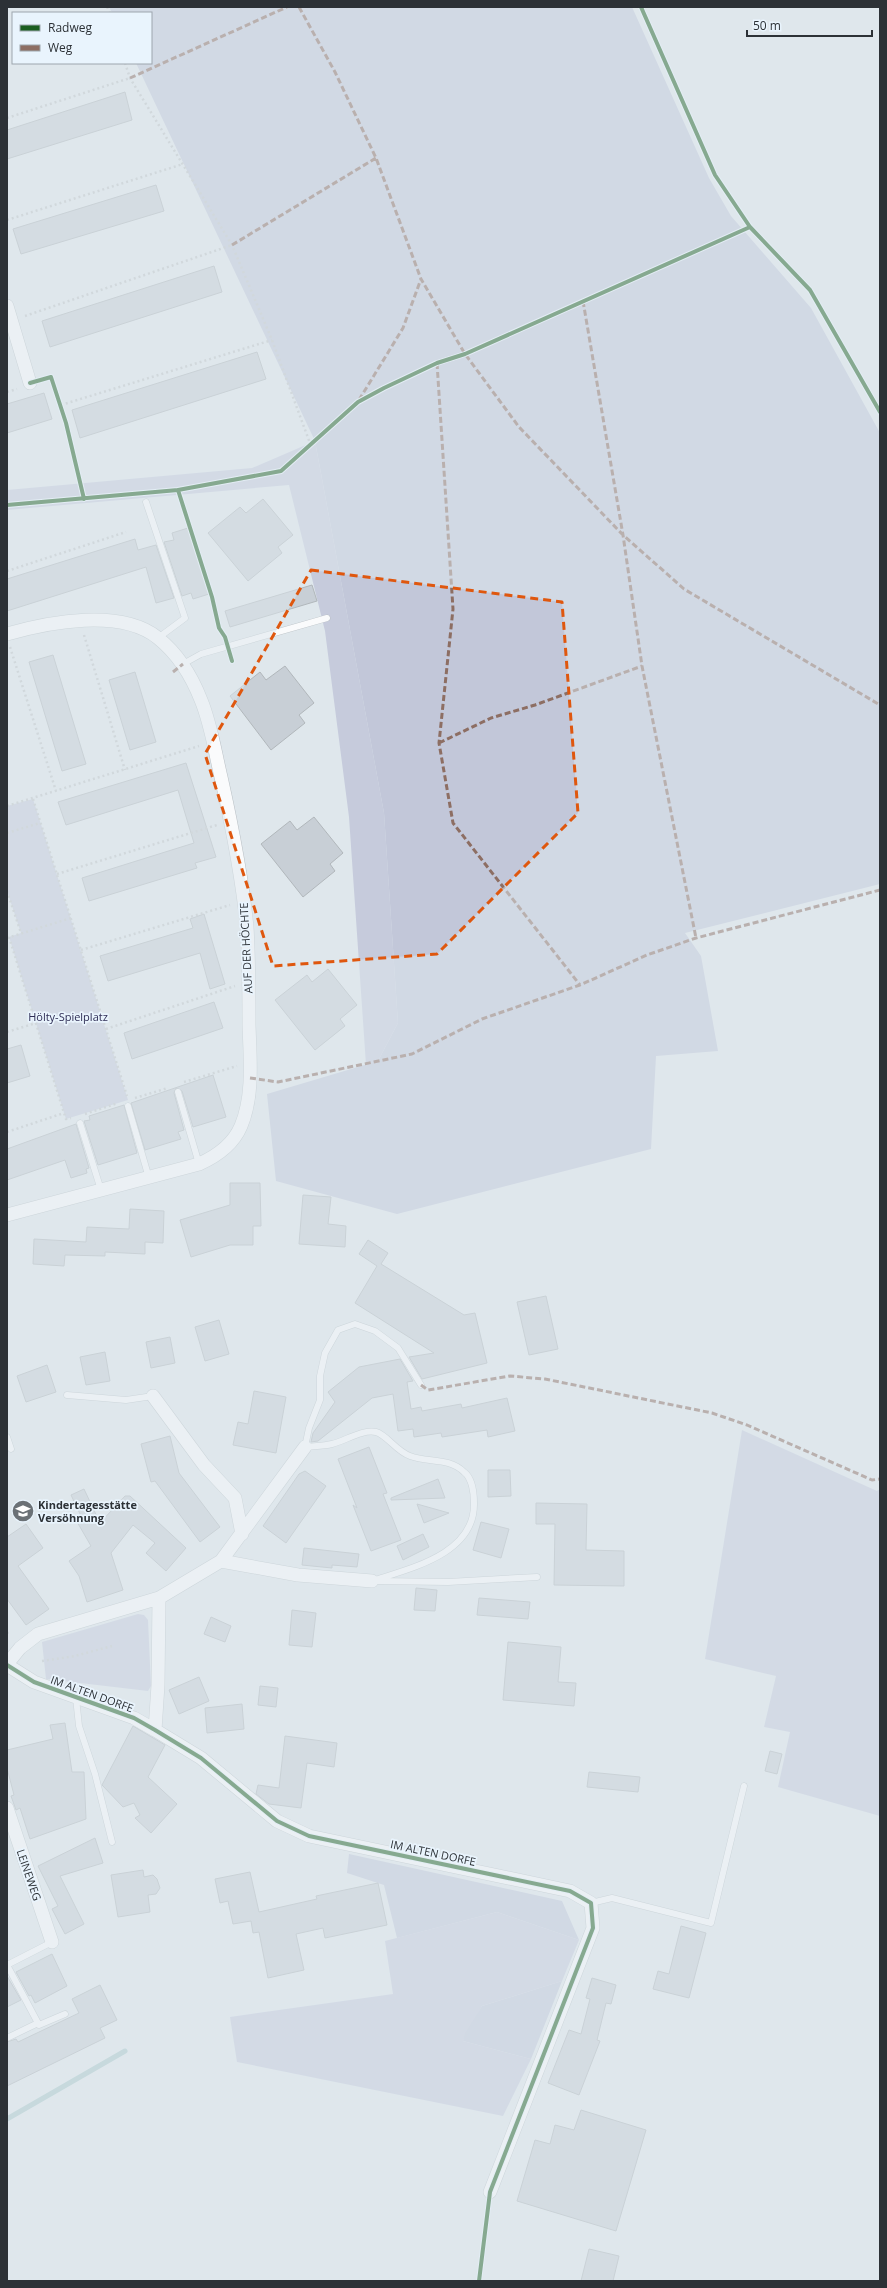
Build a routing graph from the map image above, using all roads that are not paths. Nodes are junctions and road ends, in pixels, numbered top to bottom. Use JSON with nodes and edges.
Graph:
{"nodes":[{"id":1,"x":7,"y":306,"type":"edge"},
{"id":2,"x":30,"y":383,"type":"dead end"},
{"id":3,"x":146,"y":502,"type":"dead end"},
{"id":4,"x":327,"y":618,"type":"dead end"},
{"id":5,"x":8,"y":638,"type":"edge"},
{"id":6,"x":158,"y":638,"type":"junction"},
{"id":7,"x":183,"y":664,"type":"junction"},
{"id":8,"x":178,"y":1092,"type":"dead end"},
{"id":9,"x":128,"y":1103,"type":"road end"},
{"id":10,"x":80,"y":1123,"type":"dead end"},
{"id":11,"x":200,"y":1164,"type":"junction"},
{"id":12,"x":150,"y":1178,"type":"junction"},
{"id":13,"x":101,"y":1190,"type":"junction"},
{"id":14,"x":7,"y":1215,"type":"edge"},
{"id":15,"x":421,"y":1385,"type":"dead end"},
{"id":16,"x":67,"y":1395,"type":"dead end"},
{"id":17,"x":153,"y":1396,"type":"joint"},
{"id":18,"x":7,"y":1437,"type":"edge"},
{"id":19,"x":305,"y":1447,"type":"junction"},
{"id":20,"x":11,"y":1450,"type":"dead end"},
{"id":21,"x":242,"y":1534,"type":"junction"},
{"id":22,"x":221,"y":1561,"type":"junction"},
{"id":23,"x":537,"y":1577,"type":"dead end"},
{"id":24,"x":372,"y":1581,"type":"junction"},
{"id":25,"x":159,"y":1598,"type":"junction"},
{"id":26,"x":7,"y":1664,"type":"edge"},
{"id":27,"x":76,"y":1698,"type":"junction"},
{"id":28,"x":155,"y":1730,"type":"junction"},
{"id":29,"x":744,"y":1786,"type":"dead end"},
{"id":30,"x":7,"y":1808,"type":"edge"},
{"id":31,"x":112,"y":1842,"type":"dead end"},
{"id":32,"x":591,"y":1903,"type":"junction"},
{"id":33,"x":52,"y":1942,"type":"joint"},
{"id":34,"x":7,"y":1965,"type":"edge"},
{"id":35,"x":64,"y":2014,"type":"dead end"},
{"id":36,"x":38,"y":2023,"type":"junction"},
{"id":37,"x":7,"y":2038,"type":"edge"},
{"id":38,"x":490,"y":2192,"type":"dead end"}],
"edges":[{"from":1,"to":2,"type":"street"},
{"from":3,"to":6,"type":"lane"},
{"from":4,"to":7,"type":"lane"},
{"from":5,"to":6,"type":"street","name":"AUF DER HÖCHTE"},
{"from":6,"to":7,"type":"street","name":"AUF DER HÖCHTE"},
{"from":7,"to":11,"type":"street","name":"AUF DER HÖCHTE"},
{"from":8,"to":11,"type":"lane"},
{"from":9,"to":12,"type":"lane"},
{"from":10,"to":13,"type":"lane"},
{"from":11,"to":12,"type":"street","name":"AUF DER HÖCHTE"},
{"from":12,"to":13,"type":"street","name":"AUF DER HÖCHTE"},
{"from":13,"to":14,"type":"street","name":"AUF DER HÖCHTE"},
{"from":15,"to":19,"type":"lane","name":"IM ALTEN DORFE"},
{"from":16,"to":17,"type":"lane"},
{"from":17,"to":21,"type":"street"},
{"from":18,"to":20,"type":"lane"},
{"from":19,"to":21,"type":"street","name":"IM ALTEN DORFE"},
{"from":19,"to":24,"type":"lane"},
{"from":21,"to":22,"type":"street","name":"IM ALTEN DORFE"},
{"from":22,"to":24,"type":"street"},
{"from":22,"to":25,"type":"street","name":"IM ALTEN DORFE"},
{"from":23,"to":24,"type":"lane"},
{"from":25,"to":26,"type":"street","name":"IM ALTEN DORFE"},
{"from":25,"to":28,"type":"street"},
{"from":26,"to":27,"type":"street","name":"IM ALTEN DORFE"},
{"from":27,"to":28,"type":"street","name":"IM ALTEN DORFE"},
{"from":27,"to":31,"type":"lane"},
{"from":28,"to":32,"type":"street","name":"IM ALTEN DORFE"},
{"from":29,"to":32,"type":"lane"},
{"from":30,"to":33,"type":"street","name":"LEINEWEG"},
{"from":32,"to":38,"type":"street"},
{"from":33,"to":34,"type":"lane"},
{"from":34,"to":36,"type":"lane"},
{"from":35,"to":36,"type":"lane"},
{"from":36,"to":37,"type":"lane"}]}
